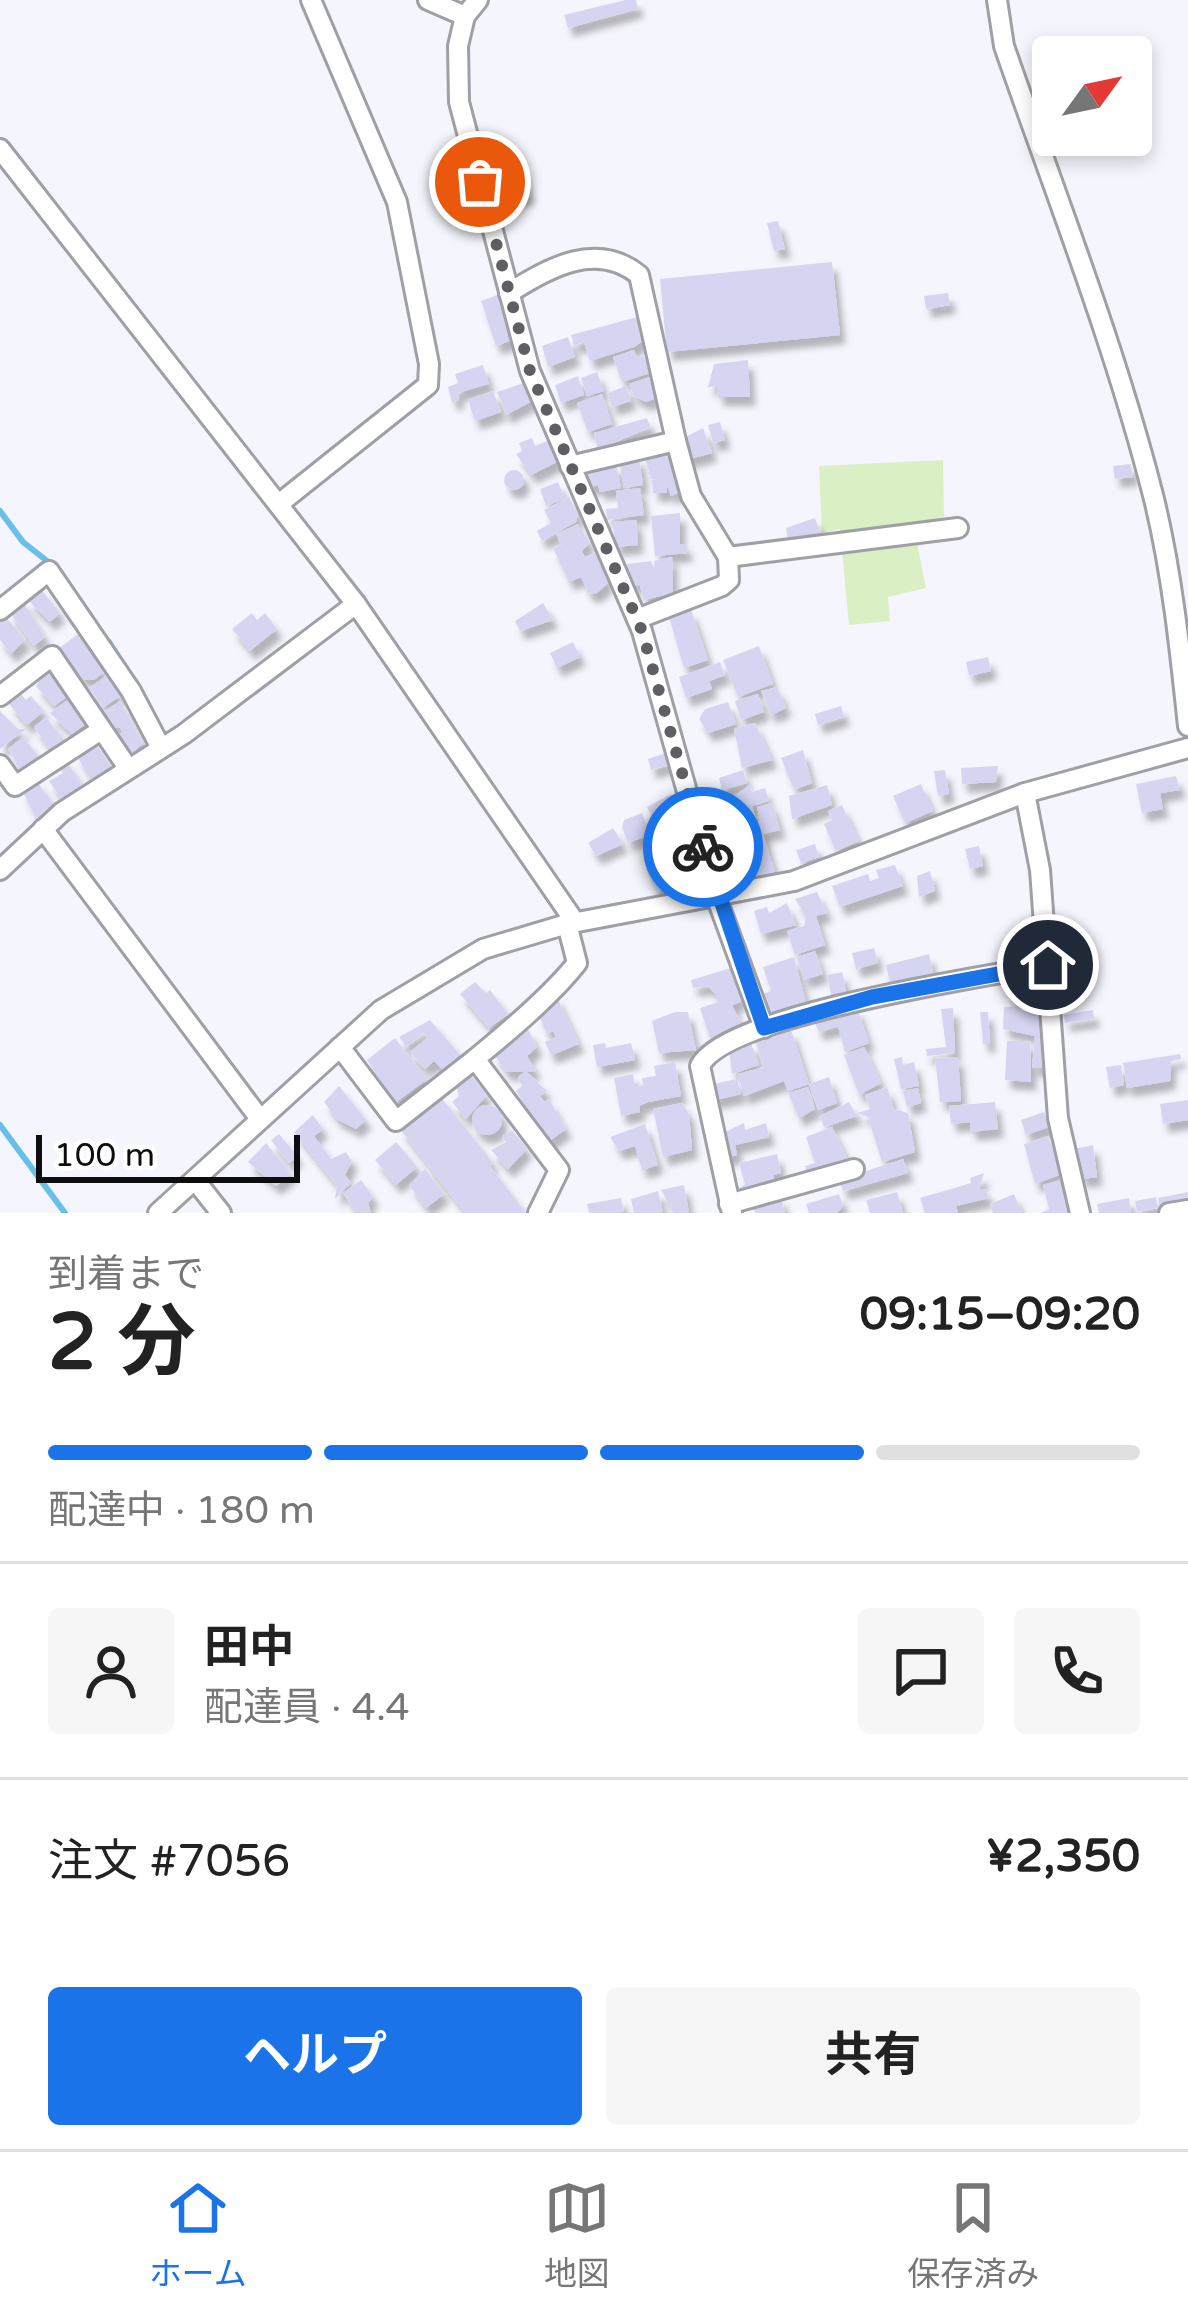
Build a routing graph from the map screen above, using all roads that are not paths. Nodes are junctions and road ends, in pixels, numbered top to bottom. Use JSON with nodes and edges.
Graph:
{"nodes":[{"id":1,"x":311,"y":0,"type":"edge"},
{"id":2,"x":428,"y":0,"type":"edge"},
{"id":3,"x":478,"y":0,"type":"edge"},
{"id":4,"x":998,"y":0,"type":"edge"},
{"id":5,"x":465,"y":16,"type":"junction"},
{"id":6,"x":0,"y":149,"type":"edge"},
{"id":7,"x":509,"y":293,"type":"junction"},
{"id":8,"x":676,"y":441,"type":"junction"},
{"id":9,"x":570,"y":466,"type":"junction"},
{"id":10,"x":280,"y":503,"type":"junction"},
{"id":11,"x":958,"y":528,"type":"dead end"},
{"id":12,"x":728,"y":557,"type":"junction"},
{"id":13,"x":356,"y":604,"type":"junction"},
{"id":14,"x":0,"y":610,"type":"edge"},
{"id":15,"x":637,"y":619,"type":"junction"},
{"id":16,"x":0,"y":696,"type":"edge"},
{"id":17,"x":1188,"y":726,"type":"edge"},
{"id":18,"x":100,"y":730,"type":"junction"},
{"id":19,"x":163,"y":746,"type":"junction"},
{"id":20,"x":1188,"y":748,"type":"edge"},
{"id":21,"x":0,"y":765,"type":"edge"},
{"id":22,"x":128,"y":768,"type":"junction"},
{"id":23,"x":1025,"y":793,"type":"junction"},
{"id":24,"x":49,"y":836,"type":"junction"},
{"id":25,"x":0,"y":870,"type":"edge"},
{"id":26,"x":717,"y":899,"type":"junction"},
{"id":27,"x":571,"y":923,"type":"junction"},
{"id":28,"x":1048,"y":965,"type":"junction"},
{"id":29,"x":764,"y":1028,"type":"junction"},
{"id":30,"x":340,"y":1047,"type":"junction"},
{"id":31,"x":475,"y":1059,"type":"junction"},
{"id":32,"x":260,"y":1119,"type":"junction"},
{"id":33,"x":854,"y":1169,"type":"dead end"},
{"id":34,"x":194,"y":1180,"type":"junction"},
{"id":35,"x":730,"y":1209,"type":"edge"},
{"id":36,"x":1188,"y":1210,"type":"edge"},
{"id":37,"x":158,"y":1213,"type":"edge"},
{"id":38,"x":221,"y":1213,"type":"edge"},
{"id":39,"x":538,"y":1213,"type":"edge"},
{"id":40,"x":1080,"y":1213,"type":"edge"},
{"id":41,"x":1169,"y":1213,"type":"edge"}],
"edges":[{"from":1,"to":10,"type":"street"},
{"from":2,"to":5,"type":"street"},
{"from":3,"to":5,"type":"street"},
{"from":4,"to":17,"type":"street"},
{"from":5,"to":7,"type":"street"},
{"from":6,"to":10,"type":"street"},
{"from":7,"to":8,"type":"street"},
{"from":7,"to":9,"type":"street"},
{"from":8,"to":9,"type":"street"},
{"from":8,"to":12,"type":"street"},
{"from":9,"to":15,"type":"street"},
{"from":10,"to":13,"type":"street"},
{"from":11,"to":12,"type":"street"},
{"from":12,"to":15,"type":"street"},
{"from":13,"to":19,"type":"street"},
{"from":13,"to":27,"type":"street"},
{"from":14,"to":19,"type":"street"},
{"from":15,"to":26,"type":"street"},
{"from":16,"to":18,"type":"street"},
{"from":18,"to":21,"type":"street"},
{"from":18,"to":22,"type":"street"},
{"from":19,"to":22,"type":"street"},
{"from":20,"to":23,"type":"street"},
{"from":22,"to":24,"type":"street"},
{"from":23,"to":26,"type":"street"},
{"from":23,"to":28,"type":"street"},
{"from":24,"to":25,"type":"street"},
{"from":24,"to":32,"type":"street"},
{"from":26,"to":27,"type":"street"},
{"from":26,"to":29,"type":"street"},
{"from":27,"to":30,"type":"street"},
{"from":27,"to":31,"type":"street"},
{"from":28,"to":29,"type":"street"},
{"from":28,"to":40,"type":"street"},
{"from":29,"to":35,"type":"street"},
{"from":30,"to":31,"type":"street"},
{"from":30,"to":32,"type":"street"},
{"from":31,"to":39,"type":"street"},
{"from":32,"to":34,"type":"street"},
{"from":33,"to":35,"type":"street"},
{"from":34,"to":37,"type":"street"},
{"from":34,"to":38,"type":"street"},
{"from":36,"to":41,"type":"street"}]}
